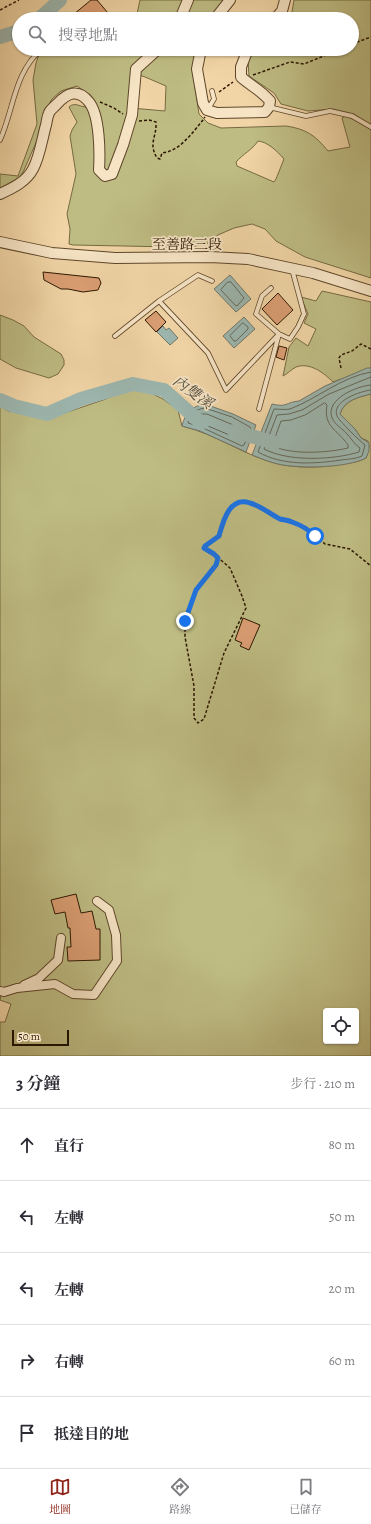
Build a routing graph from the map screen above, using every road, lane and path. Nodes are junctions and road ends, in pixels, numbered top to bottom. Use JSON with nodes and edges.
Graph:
{"nodes":[{"id":1,"x":19,"y":0,"type":"edge"},
{"id":2,"x":188,"y":0,"type":"edge"},
{"id":3,"x":230,"y":0,"type":"edge"},
{"id":4,"x":286,"y":0,"type":"edge"},
{"id":5,"x":0,"y":10,"type":"edge"},
{"id":6,"x":183,"y":12,"type":"edge"},
{"id":7,"x":221,"y":12,"type":"edge"},
{"id":8,"x":281,"y":12,"type":"edge"},
{"id":9,"x":371,"y":37,"type":"edge"},
{"id":10,"x":359,"y":41,"type":"edge"},
{"id":11,"x":33,"y":56,"type":"edge"},
{"id":12,"x":150,"y":56,"type":"edge"},
{"id":13,"x":200,"y":56,"type":"edge"},
{"id":14,"x":245,"y":56,"type":"edge"},
{"id":15,"x":324,"y":56,"type":"edge"},
{"id":16,"x":245,"y":76,"type":"junction"},
{"id":17,"x":212,"y":91,"type":"dead end"},
{"id":18,"x":218,"y":93,"type":"dead end"},
{"id":19,"x":96,"y":100,"type":"dead end"},
{"id":20,"x":269,"y":107,"type":"junction"},
{"id":21,"x":207,"y":110,"type":"junction"},
{"id":22,"x":133,"y":120,"type":"junction"},
{"id":23,"x":371,"y":127,"type":"edge"},
{"id":24,"x":0,"y":140,"type":"edge"},
{"id":25,"x":0,"y":194,"type":"edge"},
{"id":26,"x":0,"y":242,"type":"edge"},
{"id":27,"x":292,"y":268,"type":"junction"},
{"id":28,"x":212,"y":281,"type":"dead end"},
{"id":29,"x":271,"y":288,"type":"dead end"},
{"id":30,"x":371,"y":290,"type":"edge"},
{"id":31,"x":159,"y":301,"type":"junction"},
{"id":32,"x":278,"y":334,"type":"junction"},
{"id":33,"x":115,"y":336,"type":"dead end"},
{"id":34,"x":371,"y":350,"type":"edge"},
{"id":35,"x":341,"y":368,"type":"dead end"},
{"id":36,"x":259,"y":410,"type":"dead end"},
{"id":37,"x":218,"y":558,"type":"junction"},
{"id":38,"x":371,"y":566,"type":"edge"},
{"id":39,"x":97,"y":901,"type":"dead end"},
{"id":40,"x":61,"y":938,"type":"dead end"},
{"id":41,"x":18,"y":988,"type":"junction"},
{"id":42,"x":0,"y":991,"type":"edge"}],
"edges":[{"from":1,"to":5,"type":"path"},
{"from":2,"to":6,"type":"street"},
{"from":3,"to":7,"type":"street"},
{"from":4,"to":8,"type":"street"},
{"from":9,"to":10,"type":"path"},
{"from":11,"to":24,"type":"lane"},
{"from":12,"to":22,"type":"street"},
{"from":13,"to":21,"type":"street"},
{"from":14,"to":16,"type":"street"},
{"from":15,"to":16,"type":"path"},
{"from":16,"to":18,"type":"path"},
{"from":16,"to":20,"type":"street"},
{"from":17,"to":21,"type":"lane"},
{"from":19,"to":22,"type":"path"},
{"from":20,"to":21,"type":"street"},
{"from":20,"to":23,"type":"lane"},
{"from":21,"to":22,"type":"path"},
{"from":22,"to":25,"type":"street"},
{"from":26,"to":27,"type":"street","name":"至善路三段"},
{"from":27,"to":30,"type":"street","name":"至善路三段"},
{"from":27,"to":32,"type":"lane"},
{"from":28,"to":31,"type":"lane"},
{"from":29,"to":32,"type":"lane"},
{"from":31,"to":32,"type":"lane"},
{"from":31,"to":33,"type":"lane"},
{"from":32,"to":36,"type":"lane"},
{"from":34,"to":35,"type":"path"},
{"from":37,"to":37,"type":"path"},
{"from":37,"to":38,"type":"path"},
{"from":39,"to":41,"type":"street"},
{"from":40,"to":41,"type":"street"},
{"from":41,"to":42,"type":"street"}]}
